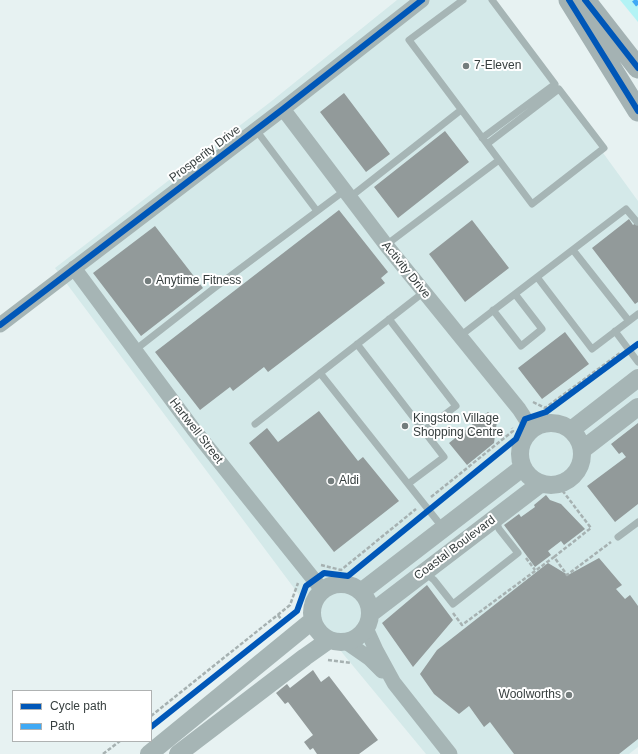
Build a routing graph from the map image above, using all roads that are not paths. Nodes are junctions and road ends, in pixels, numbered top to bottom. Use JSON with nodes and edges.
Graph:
{"nodes":[{"id":1,"x":422,"y":0,"type":"edge"},
{"id":2,"x":463,"y":0,"type":"edge"},
{"id":3,"x":492,"y":0,"type":"edge"},
{"id":4,"x":569,"y":0,"type":"edge"},
{"id":5,"x":585,"y":0,"type":"edge"},
{"id":6,"x":638,"y":68,"type":"edge"},
{"id":7,"x":283,"y":109,"type":"junction"},
{"id":8,"x":462,"y":110,"type":"junction"},
{"id":9,"x":638,"y":111,"type":"edge"},
{"id":10,"x":256,"y":130,"type":"junction"},
{"id":11,"x":482,"y":138,"type":"junction"},
{"id":12,"x":487,"y":144,"type":"junction"},
{"id":13,"x":499,"y":160,"type":"junction"},
{"id":14,"x":347,"y":194,"type":"junction"},
{"id":15,"x":317,"y":211,"type":"junction"},
{"id":16,"x":637,"y":222,"type":"dead end"},
{"id":17,"x":386,"y":245,"type":"junction"},
{"id":18,"x":573,"y":250,"type":"junction"},
{"id":19,"x":74,"y":268,"type":"junction"},
{"id":20,"x":538,"y":277,"type":"junction"},
{"id":21,"x":424,"y":292,"type":"junction"},
{"id":22,"x":515,"y":294,"type":"junction"},
{"id":23,"x":493,"y":310,"type":"junction"},
{"id":24,"x":638,"y":314,"type":"edge"},
{"id":25,"x":389,"y":319,"type":"junction"},
{"id":26,"x":629,"y":321,"type":"junction"},
{"id":27,"x":0,"y":325,"type":"edge"},
{"id":28,"x":615,"y":331,"type":"junction"},
{"id":29,"x":460,"y":336,"type":"junction"},
{"id":30,"x":357,"y":344,"type":"junction"},
{"id":31,"x":135,"y":350,"type":"junction"},
{"id":32,"x":638,"y":362,"type":"edge"},
{"id":33,"x":320,"y":373,"type":"junction"},
{"id":34,"x":638,"y":378,"type":"edge"},
{"id":35,"x":638,"y":407,"type":"edge"},
{"id":36,"x":525,"y":419,"type":"junction"},
{"id":37,"x":256,"y":424,"type":"dead end"},
{"id":38,"x":571,"y":430,"type":"junction"},
{"id":39,"x":423,"y":431,"type":"junction"},
{"id":40,"x":582,"y":450,"type":"junction"},
{"id":41,"x":522,"y":468,"type":"junction"},
{"id":42,"x":408,"y":484,"type":"junction"},
{"id":43,"x":540,"y":484,"type":"junction"},
{"id":44,"x":495,"y":518,"type":"junction"},
{"id":45,"x":638,"y":522,"type":"edge"},
{"id":46,"x":444,"y":528,"type":"junction"},
{"id":47,"x":618,"y":537,"type":"road end"},
{"id":48,"x":424,"y":572,"type":"junction"},
{"id":49,"x":315,"y":581,"type":"junction"},
{"id":50,"x":361,"y":592,"type":"junction"},
{"id":51,"x":313,"y":620,"type":"junction"},
{"id":52,"x":368,"y":621,"type":"junction"},
{"id":53,"x":338,"y":641,"type":"junction"},
{"id":54,"x":394,"y":682,"type":"junction"},
{"id":55,"x":149,"y":754,"type":"edge"},
{"id":56,"x":178,"y":754,"type":"edge"},
{"id":57,"x":450,"y":754,"type":"edge"}],
"edges":[{"from":1,"to":7,"type":"street","name":"Prosperity Drive"},
{"from":2,"to":8,"type":"lane"},
{"from":3,"to":11,"type":"lane"},
{"from":4,"to":9,"type":"main road"},
{"from":5,"to":6,"type":"main road"},
{"from":7,"to":10,"type":"street","name":"Prosperity Drive"},
{"from":7,"to":14,"type":"street","name":"Activity Drive"},
{"from":8,"to":11,"type":"lane"},
{"from":8,"to":14,"type":"lane"},
{"from":10,"to":15,"type":"lane"},
{"from":10,"to":19,"type":"street","name":"Prosperity Drive"},
{"from":11,"to":12,"type":"lane"},
{"from":12,"to":13,"type":"lane"},
{"from":12,"to":13,"type":"lane"},
{"from":13,"to":17,"type":"lane"},
{"from":14,"to":15,"type":"lane"},
{"from":14,"to":17,"type":"street","name":"Activity Drive"},
{"from":15,"to":31,"type":"lane"},
{"from":16,"to":18,"type":"lane"},
{"from":17,"to":21,"type":"street","name":"Activity Drive"},
{"from":18,"to":20,"type":"lane"},
{"from":18,"to":26,"type":"lane"},
{"from":19,"to":27,"type":"street","name":"Prosperity Drive"},
{"from":19,"to":31,"type":"street","name":"Hartwell Street"},
{"from":20,"to":22,"type":"lane"},
{"from":20,"to":28,"type":"lane"},
{"from":21,"to":25,"type":"lane"},
{"from":21,"to":29,"type":"street","name":"Activity Drive"},
{"from":22,"to":23,"type":"lane"},
{"from":22,"to":23,"type":"lane"},
{"from":23,"to":29,"type":"lane"},
{"from":24,"to":26,"type":"lane"},
{"from":25,"to":30,"type":"lane"},
{"from":25,"to":39,"type":"lane"},
{"from":26,"to":28,"type":"lane"},
{"from":28,"to":32,"type":"lane"},
{"from":29,"to":36,"type":"street","name":"Activity Drive"},
{"from":30,"to":33,"type":"lane"},
{"from":30,"to":39,"type":"lane"},
{"from":31,"to":49,"type":"street","name":"Hartwell Street"},
{"from":33,"to":37,"type":"lane"},
{"from":33,"to":42,"type":"lane"},
{"from":34,"to":38,"type":"street"},
{"from":35,"to":40,"type":"street"},
{"from":36,"to":38,"type":"street"},
{"from":36,"to":41,"type":"street"},
{"from":38,"to":40,"type":"street"},
{"from":39,"to":42,"type":"lane"},
{"from":40,"to":43,"type":"street"},
{"from":41,"to":43,"type":"street"},
{"from":41,"to":46,"type":"street","name":"Coastal Boulevard"},
{"from":42,"to":46,"type":"lane"},
{"from":43,"to":44,"type":"street","name":"Coastal Boulevard"},
{"from":44,"to":48,"type":"street","name":"Coastal Boulevard"},
{"from":44,"to":48,"type":"lane"},
{"from":45,"to":47,"type":"lane"},
{"from":46,"to":50,"type":"street","name":"Coastal Boulevard"},
{"from":48,"to":52,"type":"street","name":"Coastal Boulevard"},
{"from":49,"to":50,"type":"street"},
{"from":49,"to":51,"type":"street"},
{"from":50,"to":52,"type":"street"},
{"from":51,"to":53,"type":"street"},
{"from":51,"to":55,"type":"street"},
{"from":52,"to":53,"type":"street"},
{"from":52,"to":54,"type":"street"},
{"from":53,"to":54,"type":"street"},
{"from":53,"to":56,"type":"street"},
{"from":54,"to":57,"type":"street"}]}
